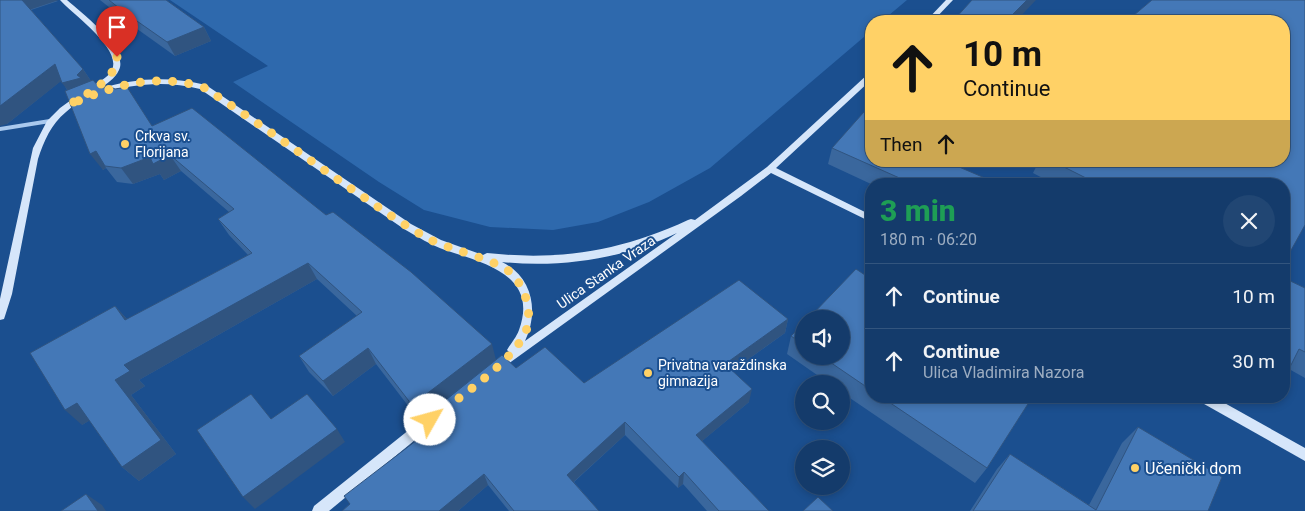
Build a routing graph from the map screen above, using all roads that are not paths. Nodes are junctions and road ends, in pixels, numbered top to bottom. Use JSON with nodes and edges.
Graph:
{"nodes":[{"id":1,"x":63,"y":0,"type":"edge"},
{"id":2,"x":950,"y":0,"type":"edge"},
{"id":3,"x":935,"y":15,"type":"edge"},
{"id":4,"x":865,"y":82,"type":"edge"},
{"id":5,"x":69,"y":105,"type":"junction"},
{"id":6,"x":50,"y":121,"type":"junction"},
{"id":7,"x":0,"y":129,"type":"edge"},
{"id":8,"x":770,"y":169,"type":"junction"},
{"id":9,"x":723,"y":205,"type":"junction"},
{"id":10,"x":865,"y":216,"type":"edge"},
{"id":11,"x":463,"y":253,"type":"junction"},
{"id":12,"x":0,"y":316,"type":"edge"},
{"id":13,"x":505,"y":361,"type":"junction"},
{"id":14,"x":490,"y":373,"type":"edge"},
{"id":15,"x":1213,"y":403,"type":"edge"},
{"id":16,"x":445,"y":408,"type":"edge"},
{"id":17,"x":1305,"y":455,"type":"edge"},
{"id":18,"x":319,"y":511,"type":"edge"}],
"edges":[{"from":1,"to":5,"type":"main road"},
{"from":2,"to":3,"type":"main road"},
{"from":4,"to":8,"type":"main road","name":"Ulica Stanka Vraza"},
{"from":5,"to":6,"type":"main road"},
{"from":5,"to":11,"type":"main road"},
{"from":6,"to":7,"type":"street"},
{"from":6,"to":12,"type":"main road"},
{"from":8,"to":9,"type":"main road","name":"Ulica Stanka Vraza"},
{"from":8,"to":10,"type":"main road"},
{"from":9,"to":11,"type":"main road","name":"Ulica Stanka Vraza"},
{"from":9,"to":13,"type":"main road","name":"Ulica Stanka Vraza"},
{"from":11,"to":13,"type":"main road"},
{"from":13,"to":14,"type":"main road"},
{"from":15,"to":17,"type":"main road"},
{"from":16,"to":18,"type":"main road"}]}
